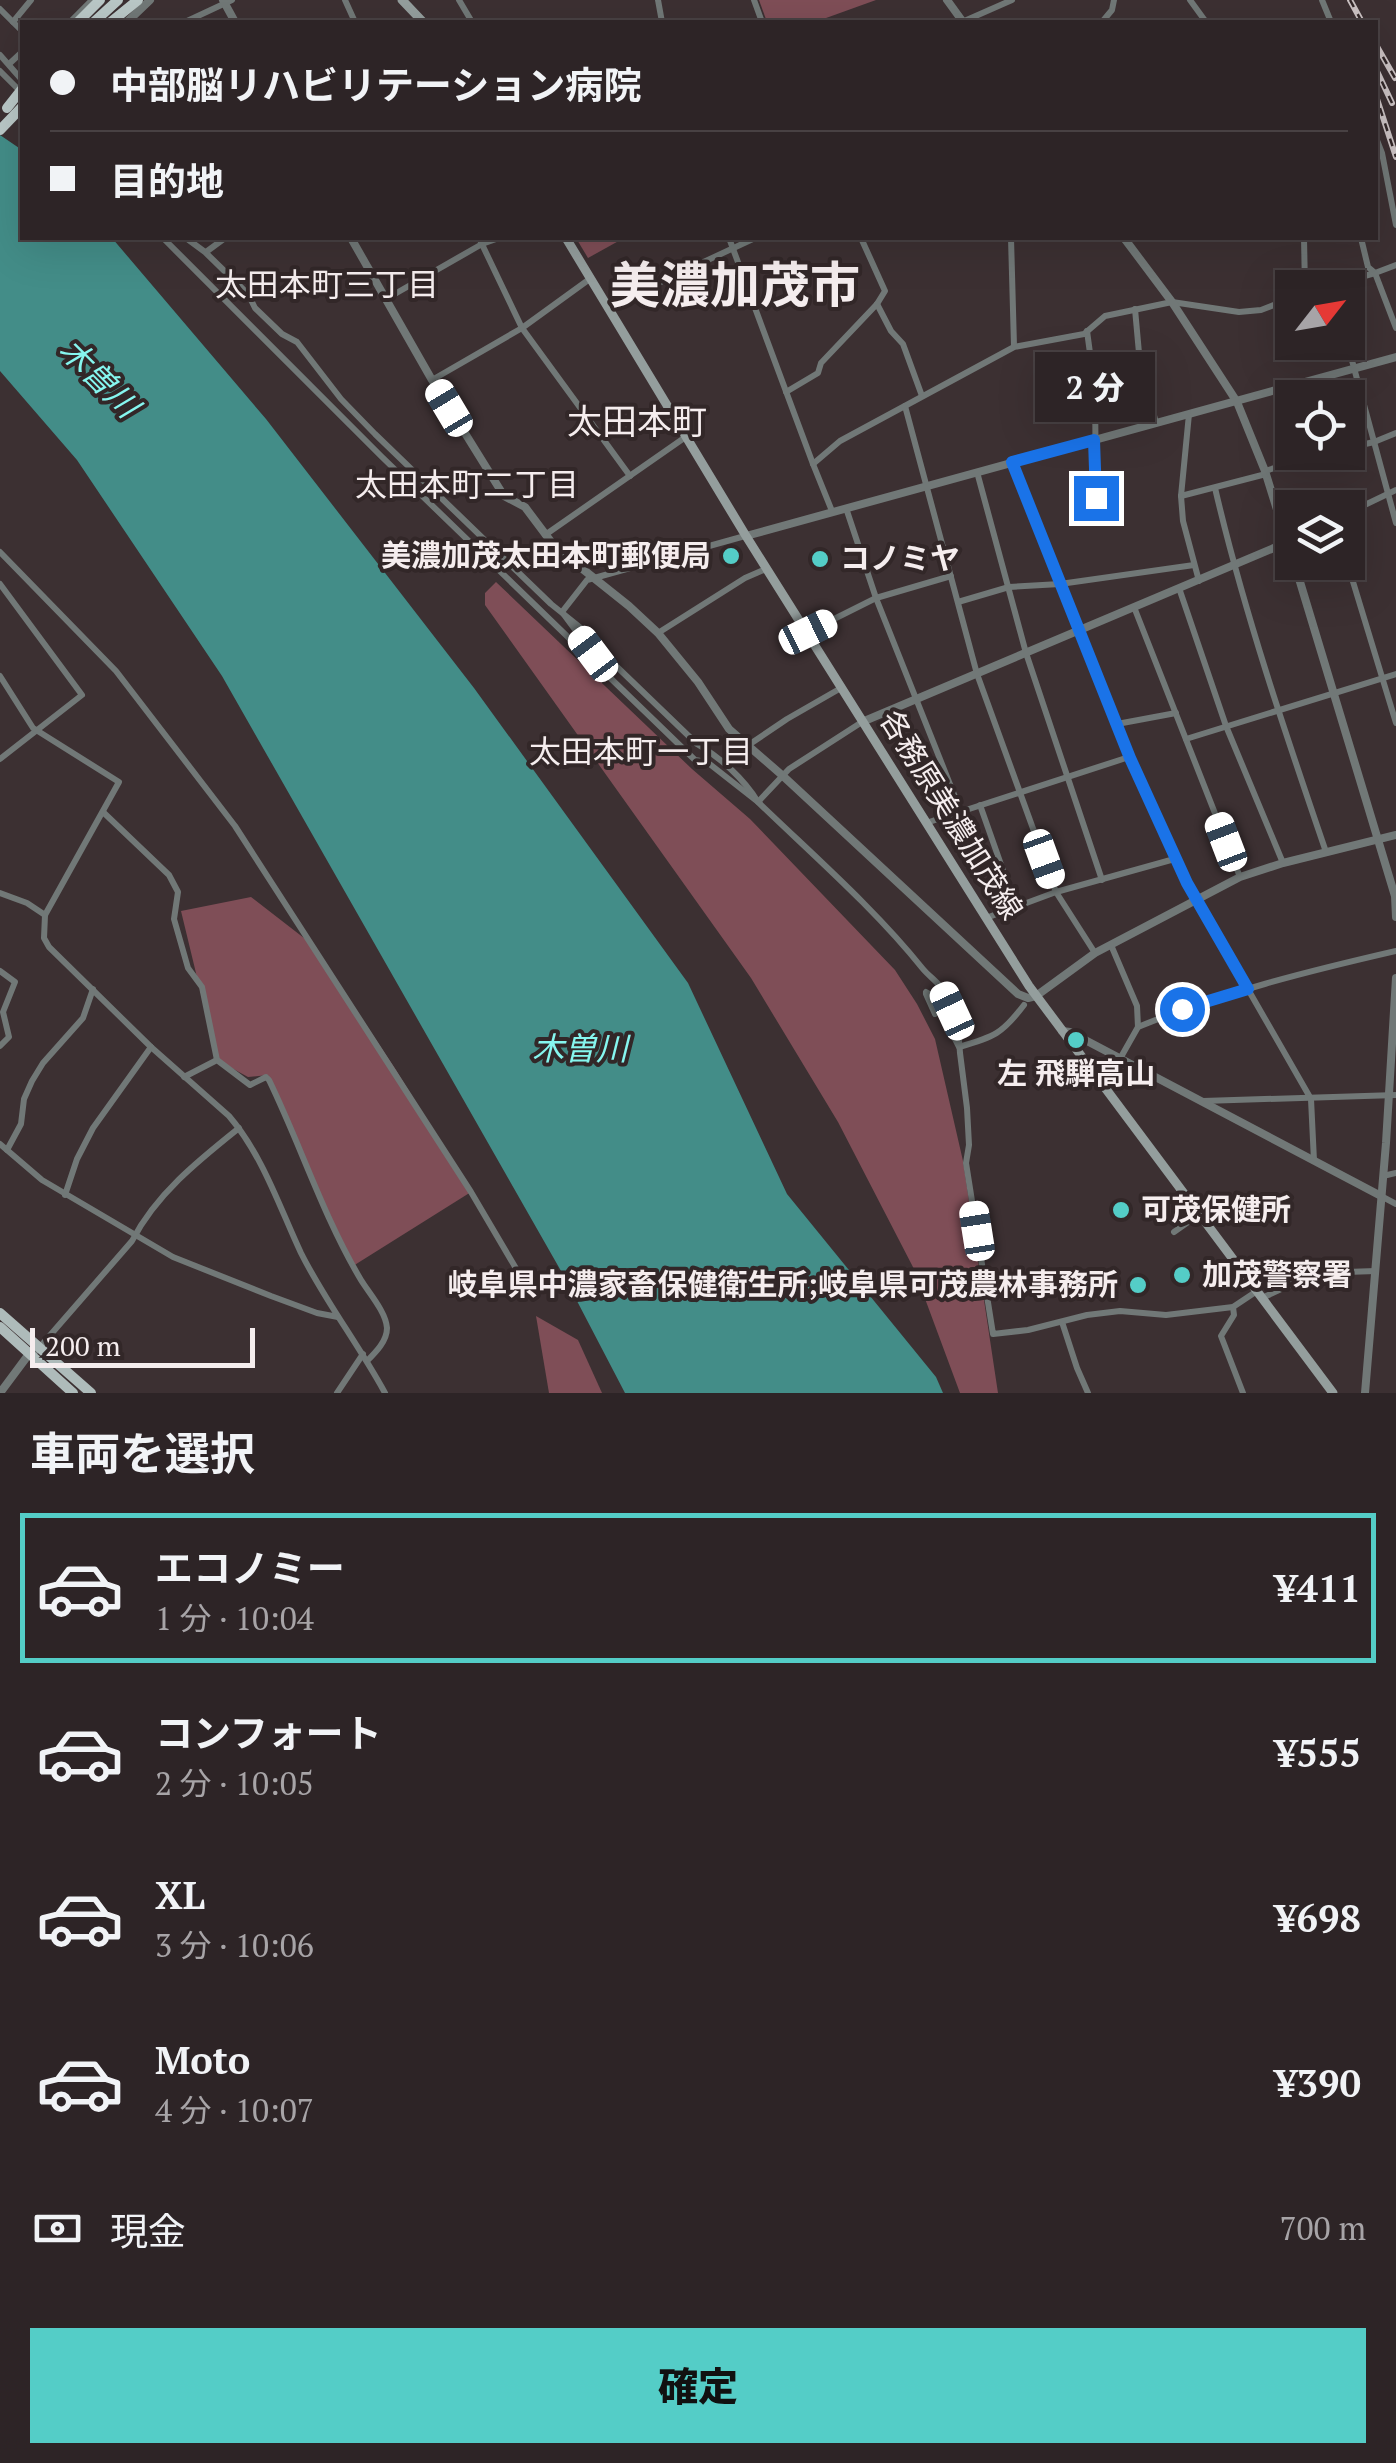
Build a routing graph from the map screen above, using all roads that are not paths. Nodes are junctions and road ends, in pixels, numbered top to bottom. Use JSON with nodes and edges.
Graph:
{"nodes":[{"id":1,"x":31,"y":0,"type":"edge"},
{"id":2,"x":92,"y":0,"type":"edge"},
{"id":3,"x":100,"y":0,"type":"edge"},
{"id":4,"x":118,"y":0,"type":"edge"},
{"id":5,"x":129,"y":0,"type":"edge"},
{"id":6,"x":138,"y":0,"type":"edge"},
{"id":7,"x":150,"y":0,"type":"edge"},
{"id":8,"x":402,"y":0,"type":"edge"},
{"id":9,"x":227,"y":1,"type":"edge"},
{"id":10,"x":1006,"y":1,"type":"edge"},
{"id":11,"x":0,"y":9,"type":"edge"},
{"id":12,"x":72,"y":20,"type":"edge"},
{"id":13,"x":80,"y":20,"type":"edge"},
{"id":14,"x":96,"y":20,"type":"edge"},
{"id":15,"x":106,"y":20,"type":"edge"},
{"id":16,"x":113,"y":20,"type":"edge"},
{"id":17,"x":129,"y":20,"type":"edge"},
{"id":18,"x":188,"y":20,"type":"edge"},
{"id":19,"x":420,"y":20,"type":"edge"},
{"id":20,"x":966,"y":20,"type":"edge"},
{"id":21,"x":13,"y":22,"type":"junction"},
{"id":22,"x":20,"y":29,"type":"edge"},
{"id":23,"x":20,"y":54,"type":"edge"},
{"id":24,"x":0,"y":55,"type":"edge"},
{"id":25,"x":9,"y":64,"type":"junction"},
{"id":26,"x":0,"y":71,"type":"edge"},
{"id":27,"x":20,"y":78,"type":"edge"},
{"id":28,"x":20,"y":90,"type":"edge"},
{"id":29,"x":20,"y":109,"type":"edge"},
{"id":30,"x":0,"y":130,"type":"edge"},
{"id":31,"x":1378,"y":143,"type":"edge"},
{"id":32,"x":1396,"y":225,"type":"edge"},
{"id":33,"x":166,"y":240,"type":"edge"},
{"id":34,"x":189,"y":240,"type":"edge"},
{"id":35,"x":221,"y":240,"type":"edge"},
{"id":36,"x":352,"y":240,"type":"edge"},
{"id":37,"x":567,"y":240,"type":"edge"},
{"id":38,"x":730,"y":240,"type":"edge"},
{"id":39,"x":751,"y":240,"type":"edge"},
{"id":40,"x":862,"y":240,"type":"edge"},
{"id":41,"x":1010,"y":240,"type":"edge"},
{"id":42,"x":1126,"y":240,"type":"edge"},
{"id":43,"x":1304,"y":240,"type":"edge"},
{"id":44,"x":1361,"y":240,"type":"edge"},
{"id":45,"x":480,"y":241,"type":"edge"},
{"id":46,"x":733,"y":248,"type":"junction"},
{"id":47,"x":205,"y":252,"type":"junction"},
{"id":48,"x":1396,"y":265,"type":"edge"},
{"id":49,"x":1304,"y":270,"type":"edge"},
{"id":50,"x":1376,"y":273,"type":"junction"},
{"id":51,"x":1365,"y":276,"type":"edge"},
{"id":52,"x":591,"y":278,"type":"junction"},
{"id":53,"x":386,"y":299,"type":"junction"},
{"id":54,"x":1172,"y":302,"type":"junction"},
{"id":55,"x":877,"y":304,"type":"junction"},
{"id":56,"x":1275,"y":304,"type":"edge"},
{"id":57,"x":610,"y":309,"type":"junction"},
{"id":58,"x":1134,"y":310,"type":"junction"},
{"id":59,"x":522,"y":328,"type":"junction"},
{"id":60,"x":1396,"y":328,"type":"edge"},
{"id":61,"x":1086,"y":331,"type":"junction"},
{"id":62,"x":1014,"y":346,"type":"junction"},
{"id":63,"x":1396,"y":358,"type":"edge"},
{"id":64,"x":1351,"y":360,"type":"edge"},
{"id":65,"x":1354,"y":369,"type":"junction"},
{"id":66,"x":432,"y":380,"type":"junction"},
{"id":67,"x":786,"y":392,"type":"junction"},
{"id":68,"x":922,"y":396,"type":"junction"},
{"id":69,"x":1237,"y":402,"type":"junction"},
{"id":70,"x":905,"y":406,"type":"junction"},
{"id":71,"x":1189,"y":414,"type":"junction"},
{"id":72,"x":1156,"y":423,"type":"junction"},
{"id":73,"x":1396,"y":433,"type":"edge"},
{"id":74,"x":687,"y":436,"type":"junction"},
{"id":75,"x":1094,"y":440,"type":"junction"},
{"id":76,"x":1374,"y":442,"type":"junction"},
{"id":77,"x":1365,"y":444,"type":"edge"},
{"id":78,"x":1012,"y":462,"type":"junction"},
{"id":79,"x":812,"y":464,"type":"junction"},
{"id":80,"x":1275,"y":469,"type":"edge"},
{"id":81,"x":977,"y":472,"type":"junction"},
{"id":82,"x":1265,"y":472,"type":"junction"},
{"id":83,"x":630,"y":476,"type":"junction"},
{"id":84,"x":928,"y":485,"type":"junction"},
{"id":85,"x":1216,"y":488,"type":"junction"},
{"id":86,"x":1392,"y":492,"type":"edge"},
{"id":87,"x":1181,"y":496,"type":"junction"},
{"id":88,"x":1096,"y":498,"type":"dead end"},
{"id":89,"x":1275,"y":500,"type":"edge"},
{"id":90,"x":1365,"y":506,"type":"edge"},
{"id":91,"x":846,"y":507,"type":"junction"},
{"id":92,"x":832,"y":510,"type":"junction"},
{"id":93,"x":1396,"y":523,"type":"edge"},
{"id":94,"x":545,"y":535,"type":"junction"},
{"id":95,"x":746,"y":536,"type":"junction"},
{"id":96,"x":1275,"y":547,"type":"edge"},
{"id":97,"x":0,"y":552,"type":"edge"},
{"id":98,"x":1194,"y":565,"type":"junction"},
{"id":99,"x":1234,"y":565,"type":"junction"},
{"id":100,"x":768,"y":569,"type":"junction"},
{"id":101,"x":951,"y":576,"type":"junction"},
{"id":102,"x":592,"y":578,"type":"junction"},
{"id":103,"x":1199,"y":580,"type":"junction"},
{"id":104,"x":1299,"y":580,"type":"edge"},
{"id":105,"x":1353,"y":580,"type":"edge"},
{"id":106,"x":0,"y":584,"type":"edge"},
{"id":107,"x":1060,"y":584,"type":"junction"},
{"id":108,"x":1009,"y":588,"type":"junction"},
{"id":109,"x":1179,"y":588,"type":"junction"},
{"id":110,"x":876,"y":598,"type":"junction"},
{"id":111,"x":958,"y":602,"type":"junction"},
{"id":112,"x":1134,"y":607,"type":"junction"},
{"id":113,"x":562,"y":612,"type":"junction"},
{"id":114,"x":1079,"y":631,"type":"junction"},
{"id":115,"x":808,"y":632,"type":"junction"},
{"id":116,"x":658,"y":633,"type":"junction"},
{"id":117,"x":1026,"y":653,"type":"junction"},
{"id":118,"x":594,"y":660,"type":"junction"},
{"id":119,"x":977,"y":674,"type":"junction"},
{"id":120,"x":1396,"y":674,"type":"edge"},
{"id":121,"x":0,"y":676,"type":"edge"},
{"id":122,"x":1382,"y":678,"type":"junction"},
{"id":123,"x":841,"y":688,"type":"junction"},
{"id":124,"x":1334,"y":692,"type":"junction"},
{"id":125,"x":918,"y":699,"type":"junction"},
{"id":126,"x":1278,"y":710,"type":"junction"},
{"id":127,"x":1176,"y":713,"type":"junction"},
{"id":128,"x":862,"y":722,"type":"junction"},
{"id":129,"x":1396,"y":723,"type":"edge"},
{"id":130,"x":1116,"y":724,"type":"junction"},
{"id":131,"x":1226,"y":726,"type":"junction"},
{"id":132,"x":38,"y":730,"type":"junction"},
{"id":133,"x":1186,"y":739,"type":"junction"},
{"id":134,"x":0,"y":744,"type":"edge"},
{"id":135,"x":748,"y":746,"type":"junction"},
{"id":136,"x":7,"y":753,"type":"junction"},
{"id":137,"x":1130,"y":758,"type":"junction"},
{"id":138,"x":0,"y":759,"type":"edge"},
{"id":139,"x":784,"y":776,"type":"junction"},
{"id":140,"x":1068,"y":777,"type":"junction"},
{"id":141,"x":1019,"y":793,"type":"junction"},
{"id":142,"x":758,"y":802,"type":"junction"},
{"id":143,"x":980,"y":805,"type":"junction"},
{"id":144,"x":103,"y":812,"type":"junction"},
{"id":145,"x":961,"y":812,"type":"junction"},
{"id":146,"x":924,"y":823,"type":"junction"},
{"id":147,"x":1396,"y":836,"type":"edge"},
{"id":148,"x":1378,"y":840,"type":"junction"},
{"id":149,"x":1326,"y":852,"type":"junction"},
{"id":150,"x":1178,"y":858,"type":"junction"},
{"id":151,"x":1283,"y":863,"type":"junction"},
{"id":152,"x":1240,"y":877,"type":"junction"},
{"id":153,"x":1102,"y":880,"type":"junction"},
{"id":154,"x":1056,"y":892,"type":"junction"},
{"id":155,"x":0,"y":893,"type":"edge"},
{"id":156,"x":1196,"y":899,"type":"junction"},
{"id":157,"x":1016,"y":907,"type":"junction"},
{"id":158,"x":45,"y":915,"type":"junction"},
{"id":159,"x":1396,"y":917,"type":"edge"},
{"id":160,"x":986,"y":918,"type":"junction"},
{"id":161,"x":1111,"y":944,"type":"junction"},
{"id":162,"x":1396,"y":951,"type":"edge"},
{"id":163,"x":1095,"y":954,"type":"junction"},
{"id":164,"x":0,"y":971,"type":"edge"},
{"id":165,"x":1396,"y":978,"type":"edge"},
{"id":166,"x":93,"y":988,"type":"junction"},
{"id":167,"x":1248,"y":989,"type":"junction"},
{"id":168,"x":1036,"y":996,"type":"junction"},
{"id":169,"x":1024,"y":1004,"type":"dead end"},
{"id":170,"x":935,"y":1014,"type":"dead end"},
{"id":171,"x":1138,"y":1027,"type":"junction"},
{"id":172,"x":1062,"y":1031,"type":"junction"},
{"id":173,"x":0,"y":1046,"type":"edge"},
{"id":174,"x":959,"y":1047,"type":"junction"},
{"id":175,"x":151,"y":1048,"type":"junction"},
{"id":176,"x":1120,"y":1058,"type":"junction"},
{"id":177,"x":217,"y":1060,"type":"junction"},
{"id":178,"x":184,"y":1077,"type":"junction"},
{"id":179,"x":1392,"y":1095,"type":"edge"},
{"id":180,"x":1311,"y":1099,"type":"junction"},
{"id":181,"x":1204,"y":1101,"type":"junction"},
{"id":182,"x":239,"y":1128,"type":"junction"},
{"id":183,"x":4,"y":1147,"type":"edge"},
{"id":184,"x":1314,"y":1161,"type":"junction"},
{"id":185,"x":1396,"y":1173,"type":"edge"},
{"id":186,"x":1383,"y":1176,"type":"junction"},
{"id":187,"x":65,"y":1194,"type":"junction"},
{"id":188,"x":1381,"y":1196,"type":"junction"},
{"id":189,"x":1396,"y":1204,"type":"edge"},
{"id":190,"x":1198,"y":1215,"type":"junction"},
{"id":191,"x":1174,"y":1232,"type":"dead end"},
{"id":192,"x":135,"y":1235,"type":"junction"},
{"id":193,"x":1376,"y":1271,"type":"junction"},
{"id":194,"x":524,"y":1282,"type":"dead end"},
{"id":195,"x":1259,"y":1295,"type":"junction"},
{"id":196,"x":1233,"y":1308,"type":"junction"},
{"id":197,"x":0,"y":1313,"type":"edge"},
{"id":198,"x":340,"y":1317,"type":"junction"},
{"id":199,"x":1062,"y":1322,"type":"junction"},
{"id":200,"x":0,"y":1327,"type":"edge"},
{"id":201,"x":34,"y":1351,"type":"junction"},
{"id":202,"x":365,"y":1357,"type":"junction"},
{"id":203,"x":0,"y":1393,"type":"edge"},
{"id":204,"x":73,"y":1393,"type":"edge"},
{"id":205,"x":91,"y":1393,"type":"edge"},
{"id":206,"x":338,"y":1393,"type":"edge"},
{"id":207,"x":385,"y":1393,"type":"edge"},
{"id":208,"x":1088,"y":1393,"type":"edge"},
{"id":209,"x":1243,"y":1393,"type":"edge"},
{"id":210,"x":1333,"y":1393,"type":"edge"},
{"id":211,"x":1365,"y":1393,"type":"edge"}],
"edges":[{"from":1,"to":21,"type":"street"},
{"from":2,"to":12,"type":"street"},
{"from":3,"to":13,"type":"highway"},
{"from":4,"to":14,"type":"highway"},
{"from":5,"to":15,"type":"highway"},
{"from":6,"to":16,"type":"highway"},
{"from":7,"to":17,"type":"street"},
{"from":8,"to":19,"type":"main road"},
{"from":9,"to":18,"type":"street"},
{"from":10,"to":20,"type":"street"},
{"from":11,"to":21,"type":"street"},
{"from":21,"to":22,"type":"street"},
{"from":23,"to":25,"type":"street"},
{"from":24,"to":25,"type":"street"},
{"from":25,"to":27,"type":"street"},
{"from":26,"to":28,"type":"street"},
{"from":29,"to":30,"type":"highway"},
{"from":31,"to":32,"type":"street"},
{"from":33,"to":118,"type":"street"},
{"from":34,"to":47,"type":"street"},
{"from":35,"to":47,"type":"street"},
{"from":36,"to":53,"type":"street"},
{"from":37,"to":52,"type":"main road","name":"各務原美濃加茂線"},
{"from":38,"to":46,"type":"street"},
{"from":39,"to":46,"type":"street"},
{"from":40,"to":55,"type":"street"},
{"from":41,"to":62,"type":"street"},
{"from":42,"to":54,"type":"street"},
{"from":43,"to":49,"type":"street"},
{"from":44,"to":50,"type":"street"},
{"from":45,"to":53,"type":"street"},
{"from":45,"to":59,"type":"street"},
{"from":46,"to":57,"type":"street"},
{"from":46,"to":67,"type":"street"},
{"from":47,"to":113,"type":"street"},
{"from":48,"to":50,"type":"street"},
{"from":50,"to":51,"type":"street"},
{"from":50,"to":60,"type":"street"},
{"from":52,"to":57,"type":"main road","name":"各務原美濃加茂線"},
{"from":52,"to":59,"type":"street"},
{"from":53,"to":66,"type":"street"},
{"from":54,"to":56,"type":"street"},
{"from":54,"to":58,"type":"street"},
{"from":54,"to":69,"type":"street"},
{"from":55,"to":67,"type":"street"},
{"from":55,"to":68,"type":"street"},
{"from":57,"to":74,"type":"main road","name":"各務原美濃加茂線"},
{"from":58,"to":61,"type":"street"},
{"from":58,"to":72,"type":"street"},
{"from":59,"to":66,"type":"street"},
{"from":59,"to":83,"type":"street"},
{"from":61,"to":62,"type":"street"},
{"from":61,"to":75,"type":"street"},
{"from":62,"to":68,"type":"street"},
{"from":63,"to":65,"type":"street"},
{"from":64,"to":65,"type":"street"},
{"from":65,"to":69,"type":"street"},
{"from":65,"to":76,"type":"street"},
{"from":66,"to":94,"type":"street"},
{"from":67,"to":79,"type":"street"},
{"from":68,"to":70,"type":"street"},
{"from":69,"to":71,"type":"street"},
{"from":69,"to":82,"type":"street"},
{"from":70,"to":79,"type":"street"},
{"from":70,"to":84,"type":"street"},
{"from":71,"to":72,"type":"street"},
{"from":71,"to":87,"type":"street"},
{"from":72,"to":75,"type":"street"},
{"from":73,"to":76,"type":"street"},
{"from":74,"to":83,"type":"street"},
{"from":74,"to":95,"type":"main road","name":"各務原美濃加茂線"},
{"from":75,"to":78,"type":"street"},
{"from":75,"to":88,"type":"street"},
{"from":76,"to":77,"type":"street"},
{"from":76,"to":86,"type":"street"},
{"from":78,"to":81,"type":"street"},
{"from":78,"to":107,"type":"street"},
{"from":79,"to":92,"type":"street"},
{"from":80,"to":82,"type":"street"},
{"from":81,"to":84,"type":"street"},
{"from":81,"to":108,"type":"street"},
{"from":82,"to":85,"type":"street"},
{"from":82,"to":89,"type":"street"},
{"from":83,"to":94,"type":"street"},
{"from":84,"to":91,"type":"street"},
{"from":84,"to":101,"type":"street"},
{"from":85,"to":87,"type":"street"},
{"from":85,"to":99,"type":"street"},
{"from":86,"to":90,"type":"street"},
{"from":86,"to":93,"type":"street"},
{"from":87,"to":98,"type":"street"},
{"from":91,"to":92,"type":"street"},
{"from":91,"to":110,"type":"street"},
{"from":92,"to":95,"type":"street"},
{"from":94,"to":102,"type":"street"},
{"from":95,"to":100,"type":"main road","name":"各務原美濃加茂線"},
{"from":95,"to":102,"type":"street"},
{"from":96,"to":99,"type":"street"},
{"from":97,"to":194,"type":"street"},
{"from":98,"to":103,"type":"street"},
{"from":98,"to":107,"type":"street"},
{"from":99,"to":103,"type":"street"},
{"from":99,"to":126,"type":"street"},
{"from":100,"to":115,"type":"main road","name":"各務原美濃加茂線"},
{"from":100,"to":116,"type":"street"},
{"from":101,"to":110,"type":"street"},
{"from":101,"to":111,"type":"street"},
{"from":102,"to":113,"type":"street"},
{"from":102,"to":116,"type":"street"},
{"from":103,"to":109,"type":"street"},
{"from":104,"to":124,"type":"street"},
{"from":105,"to":122,"type":"street"},
{"from":106,"to":132,"type":"street"},
{"from":107,"to":108,"type":"street"},
{"from":107,"to":114,"type":"street"},
{"from":108,"to":111,"type":"street"},
{"from":108,"to":117,"type":"street"},
{"from":109,"to":112,"type":"street"},
{"from":109,"to":131,"type":"street"},
{"from":110,"to":115,"type":"street"},
{"from":110,"to":125,"type":"street"},
{"from":111,"to":119,"type":"street"},
{"from":112,"to":114,"type":"street"},
{"from":112,"to":127,"type":"street"},
{"from":113,"to":118,"type":"street"},
{"from":113,"to":142,"type":"street"},
{"from":114,"to":117,"type":"street"},
{"from":114,"to":130,"type":"street"},
{"from":115,"to":123,"type":"main road","name":"各務原美濃加茂線"},
{"from":116,"to":135,"type":"street"},
{"from":117,"to":119,"type":"street"},
{"from":117,"to":140,"type":"street"},
{"from":118,"to":142,"type":"street"},
{"from":119,"to":125,"type":"street"},
{"from":119,"to":141,"type":"street"},
{"from":120,"to":122,"type":"street"},
{"from":121,"to":132,"type":"street"},
{"from":122,"to":124,"type":"street"},
{"from":122,"to":129,"type":"street"},
{"from":123,"to":128,"type":"main road","name":"各務原美濃加茂線"},
{"from":123,"to":135,"type":"street"},
{"from":124,"to":126,"type":"street"},
{"from":124,"to":148,"type":"street"},
{"from":125,"to":128,"type":"street"},
{"from":125,"to":145,"type":"street"},
{"from":126,"to":131,"type":"street"},
{"from":126,"to":149,"type":"street"},
{"from":127,"to":130,"type":"street"},
{"from":127,"to":133,"type":"street"},
{"from":128,"to":139,"type":"street"},
{"from":128,"to":146,"type":"main road","name":"各務原美濃加茂線"},
{"from":130,"to":137,"type":"street"},
{"from":131,"to":133,"type":"street"},
{"from":131,"to":151,"type":"street"},
{"from":132,"to":136,"type":"street"},
{"from":132,"to":144,"type":"street"},
{"from":133,"to":152,"type":"street"},
{"from":134,"to":136,"type":"street"},
{"from":135,"to":139,"type":"street"},
{"from":136,"to":138,"type":"street"},
{"from":137,"to":140,"type":"street"},
{"from":137,"to":150,"type":"street"},
{"from":139,"to":142,"type":"street"},
{"from":139,"to":168,"type":"street"},
{"from":140,"to":141,"type":"street"},
{"from":140,"to":153,"type":"street"},
{"from":141,"to":143,"type":"street"},
{"from":141,"to":154,"type":"street"},
{"from":142,"to":174,"type":"street"},
{"from":143,"to":145,"type":"street"},
{"from":143,"to":157,"type":"street"},
{"from":144,"to":158,"type":"street"},
{"from":144,"to":177,"type":"street"},
{"from":145,"to":146,"type":"street"},
{"from":146,"to":160,"type":"main road","name":"各務原美濃加茂線"},
{"from":147,"to":148,"type":"street"},
{"from":148,"to":149,"type":"street"},
{"from":148,"to":159,"type":"street"},
{"from":149,"to":151,"type":"street"},
{"from":150,"to":153,"type":"street"},
{"from":150,"to":156,"type":"street"},
{"from":151,"to":152,"type":"street"},
{"from":152,"to":156,"type":"street"},
{"from":153,"to":154,"type":"street"},
{"from":154,"to":157,"type":"street"},
{"from":154,"to":163,"type":"street"},
{"from":155,"to":158,"type":"street"},
{"from":156,"to":161,"type":"street"},
{"from":156,"to":167,"type":"street"},
{"from":157,"to":160,"type":"street"},
{"from":158,"to":166,"type":"street"},
{"from":160,"to":168,"type":"main road","name":"各務原美濃加茂線"},
{"from":161,"to":163,"type":"street"},
{"from":161,"to":171,"type":"street"},
{"from":162,"to":167,"type":"street"},
{"from":163,"to":168,"type":"street"},
{"from":164,"to":173,"type":"street"},
{"from":165,"to":179,"type":"street"},
{"from":166,"to":175,"type":"street"},
{"from":166,"to":183,"type":"street"},
{"from":167,"to":171,"type":"street"},
{"from":167,"to":180,"type":"street"},
{"from":168,"to":172,"type":"main road","name":"各務原美濃加茂線"},
{"from":169,"to":174,"type":"street"},
{"from":170,"to":174,"type":"street"},
{"from":171,"to":176,"type":"street"},
{"from":172,"to":176,"type":"street"},
{"from":172,"to":190,"type":"main road","name":"各務原美濃加茂線"},
{"from":174,"to":199,"type":"street"},
{"from":175,"to":178,"type":"street"},
{"from":175,"to":187,"type":"street"},
{"from":176,"to":181,"type":"street"},
{"from":177,"to":178,"type":"street"},
{"from":177,"to":202,"type":"street"},
{"from":178,"to":182,"type":"street"},
{"from":179,"to":180,"type":"street"},
{"from":179,"to":186,"type":"street"},
{"from":180,"to":181,"type":"street"},
{"from":180,"to":184,"type":"street"},
{"from":181,"to":184,"type":"street"},
{"from":182,"to":192,"type":"street"},
{"from":182,"to":198,"type":"street"},
{"from":183,"to":187,"type":"street"},
{"from":184,"to":188,"type":"street"},
{"from":185,"to":186,"type":"street"},
{"from":186,"to":188,"type":"street"},
{"from":187,"to":192,"type":"street"},
{"from":188,"to":189,"type":"street"},
{"from":188,"to":193,"type":"street"},
{"from":190,"to":191,"type":"street"},
{"from":190,"to":195,"type":"main road","name":"各務原美濃加茂線"},
{"from":192,"to":198,"type":"street"},
{"from":192,"to":201,"type":"street"},
{"from":193,"to":195,"type":"street"},
{"from":193,"to":211,"type":"street"},
{"from":195,"to":196,"type":"street"},
{"from":195,"to":210,"type":"main road","name":"各務原美濃加茂線"},
{"from":196,"to":199,"type":"street"},
{"from":196,"to":209,"type":"street"},
{"from":197,"to":201,"type":"main road"},
{"from":198,"to":202,"type":"street"},
{"from":199,"to":208,"type":"street"},
{"from":200,"to":201,"type":"main road"},
{"from":201,"to":203,"type":"street"},
{"from":201,"to":204,"type":"main road"},
{"from":201,"to":205,"type":"main road"},
{"from":202,"to":206,"type":"street"},
{"from":202,"to":207,"type":"street"}]}
